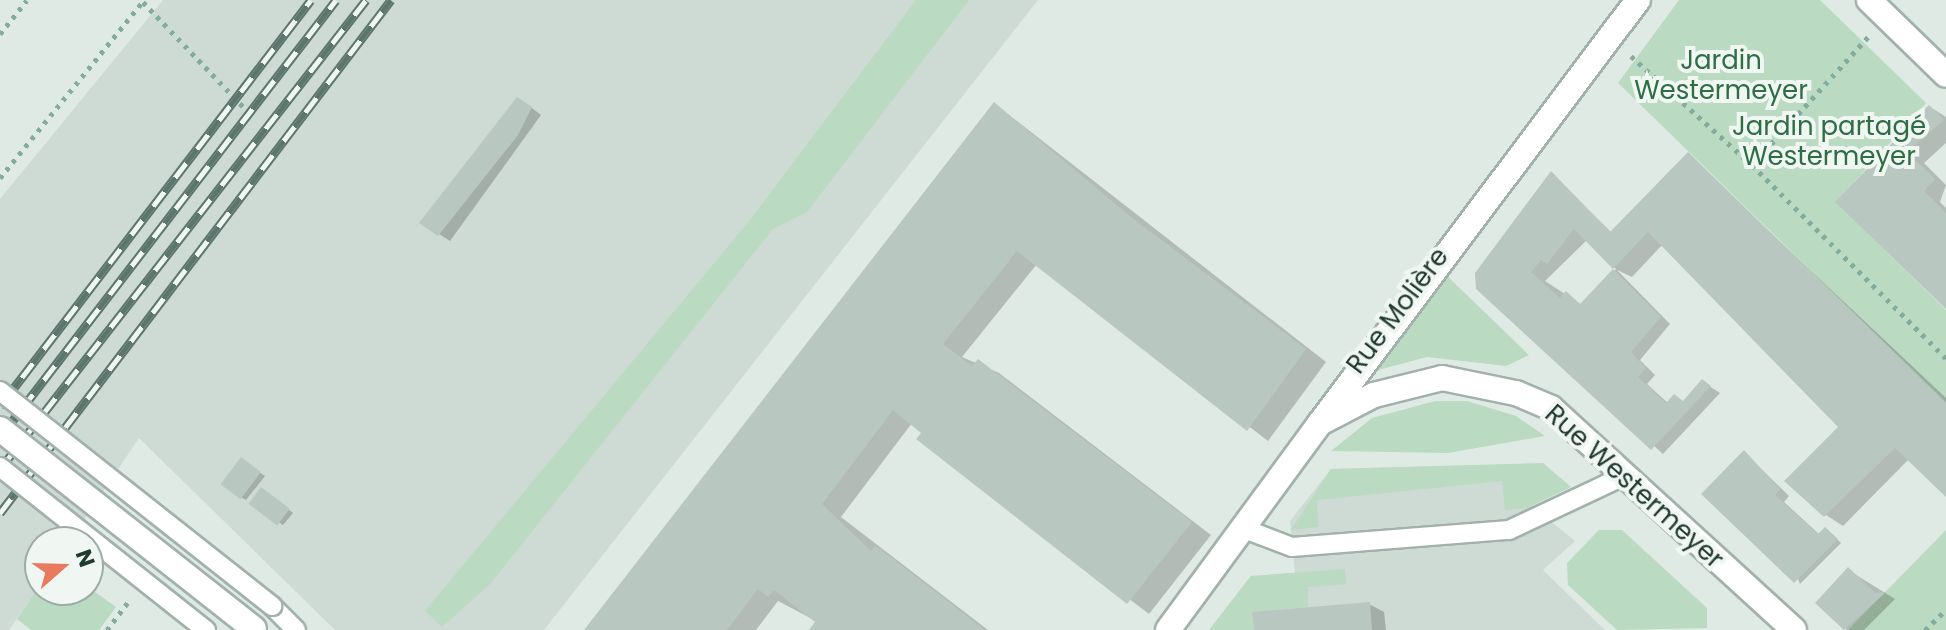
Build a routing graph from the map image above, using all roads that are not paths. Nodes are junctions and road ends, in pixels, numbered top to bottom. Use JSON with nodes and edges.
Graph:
{"nodes":[{"id":1,"x":1638,"y":0,"type":"edge"},
{"id":2,"x":1869,"y":0,"type":"edge"},
{"id":3,"x":1946,"y":75,"type":"edge"},
{"id":4,"x":0,"y":391,"type":"edge"},
{"id":5,"x":1320,"y":423,"type":"junction"},
{"id":6,"x":0,"y":429,"type":"edge"},
{"id":7,"x":0,"y":467,"type":"edge"},
{"id":8,"x":1624,"y":476,"type":"junction"},
{"id":9,"x":1242,"y":528,"type":"junction"},
{"id":10,"x":206,"y":630,"type":"edge"},
{"id":11,"x":254,"y":630,"type":"edge"},
{"id":12,"x":296,"y":630,"type":"edge"},
{"id":13,"x":1168,"y":630,"type":"edge"},
{"id":14,"x":1794,"y":630,"type":"edge"}],
"edges":[{"from":1,"to":5,"type":"main road","name":"Rue Molière"},
{"from":2,"to":3,"type":"main road"},
{"from":4,"to":12,"type":"lane","bridge":true},
{"from":5,"to":8,"type":"main road","name":"Rue Westermeyer"},
{"from":5,"to":9,"type":"main road","name":"Rue Molière"},
{"from":6,"to":11,"type":"main road","bridge":true},
{"from":7,"to":10,"type":"lane","bridge":true},
{"from":8,"to":9,"type":"lane"},
{"from":8,"to":14,"type":"main road","name":"Rue Westermeyer"},
{"from":9,"to":13,"type":"main road","name":"Rue Molière"}]}
